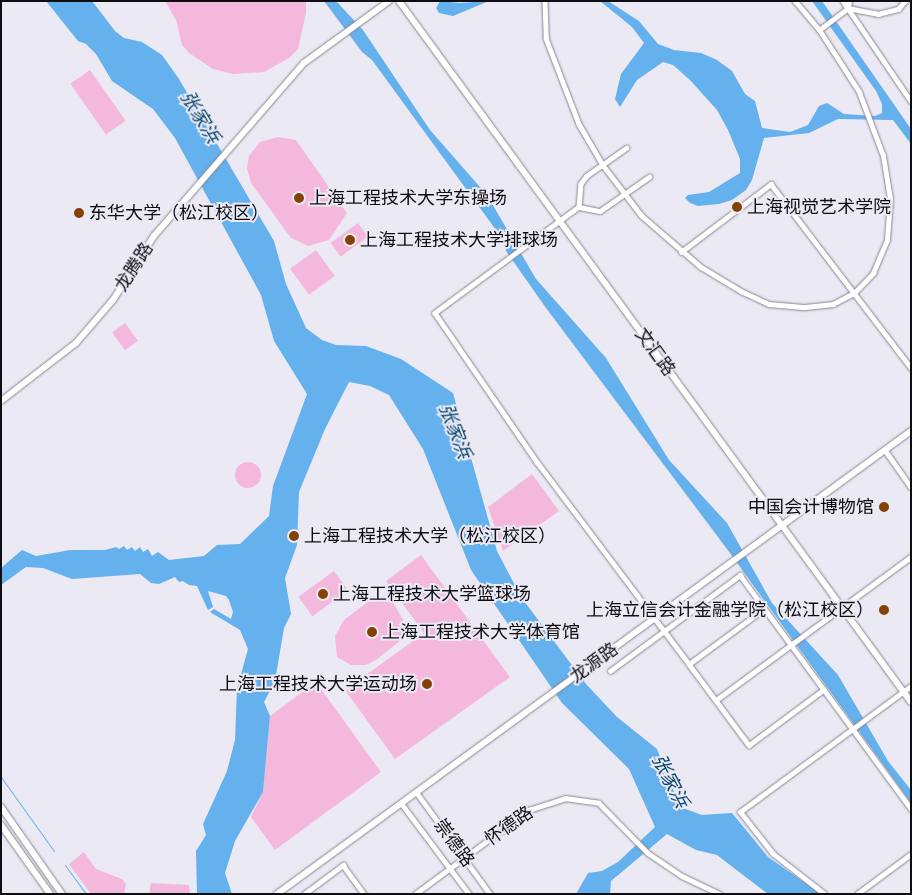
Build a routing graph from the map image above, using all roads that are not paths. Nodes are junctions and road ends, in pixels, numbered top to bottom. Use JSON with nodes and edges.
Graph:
{"nodes":[{"id":1,"x":389,"y":1,"type":"edge"},
{"id":2,"x":399,"y":1,"type":"edge"},
{"id":3,"x":545,"y":1,"type":"edge"},
{"id":4,"x":795,"y":1,"type":"edge"},
{"id":5,"x":843,"y":1,"type":"edge"},
{"id":6,"x":849,"y":1,"type":"edge"},
{"id":7,"x":905,"y":1,"type":"edge"},
{"id":8,"x":848,"y":8,"type":"junction"},
{"id":9,"x":821,"y":29,"type":"junction"},
{"id":10,"x":911,"y":100,"type":"edge"},
{"id":11,"x":627,"y":148,"type":"dead end"},
{"id":12,"x":603,"y":165,"type":"junction"},
{"id":13,"x":649,"y":178,"type":"dead end"},
{"id":14,"x":625,"y":196,"type":"junction"},
{"id":15,"x":579,"y":207,"type":"junction"},
{"id":16,"x":560,"y":222,"type":"junction"},
{"id":17,"x":681,"y":252,"type":"junction"},
{"id":18,"x":854,"y":293,"type":"junction"},
{"id":19,"x":911,"y":368,"type":"edge"},
{"id":20,"x":1,"y":401,"type":"edge"},
{"id":21,"x":911,"y":431,"type":"edge"},
{"id":22,"x":885,"y":450,"type":"junction"},
{"id":23,"x":911,"y":487,"type":"edge"},
{"id":24,"x":782,"y":526,"type":"junction"},
{"id":25,"x":911,"y":557,"type":"edge"},
{"id":26,"x":764,"y":608,"type":"junction"},
{"id":27,"x":841,"y":608,"type":"junction"},
{"id":28,"x":655,"y":619,"type":"junction"},
{"id":29,"x":664,"y":631,"type":"junction"},
{"id":30,"x":791,"y":645,"type":"junction"},
{"id":31,"x":689,"y":664,"type":"junction"},
{"id":32,"x":610,"y":671,"type":"dead end"},
{"id":33,"x":911,"y":686,"type":"edge"},
{"id":34,"x":824,"y":690,"type":"junction"},
{"id":35,"x":903,"y":692,"type":"junction"},
{"id":36,"x":716,"y":700,"type":"junction"},
{"id":37,"x":911,"y":702,"type":"edge"},
{"id":38,"x":852,"y":729,"type":"junction"},
{"id":39,"x":417,"y":793,"type":"junction"},
{"id":40,"x":402,"y":804,"type":"junction"},
{"id":41,"x":1,"y":807,"type":"edge"},
{"id":42,"x":911,"y":809,"type":"edge"},
{"id":43,"x":1,"y":825,"type":"edge"},
{"id":44,"x":911,"y":854,"type":"edge"},
{"id":45,"x":464,"y":858,"type":"junction"},
{"id":46,"x":450,"y":869,"type":"junction"},
{"id":47,"x":50,"y":894,"type":"edge"},
{"id":48,"x":62,"y":894,"type":"edge"},
{"id":49,"x":276,"y":894,"type":"edge"},
{"id":50,"x":304,"y":894,"type":"edge"},
{"id":51,"x":364,"y":894,"type":"edge"},
{"id":52,"x":416,"y":894,"type":"edge"},
{"id":53,"x":468,"y":894,"type":"edge"},
{"id":54,"x":490,"y":894,"type":"edge"},
{"id":55,"x":720,"y":894,"type":"edge"},
{"id":56,"x":824,"y":894,"type":"edge"},
{"id":57,"x":857,"y":894,"type":"edge"}],
"edges":[{"from":1,"to":20,"type":"main road","name":"龙腾路"},
{"from":2,"to":16,"type":"main road","name":"文汇路"},
{"from":3,"to":12,"type":"street"},
{"from":4,"to":9,"type":"street"},
{"from":5,"to":8,"type":"street"},
{"from":6,"to":8,"type":"street"},
{"from":7,"to":8,"type":"street"},
{"from":8,"to":9,"type":"street"},
{"from":8,"to":10,"type":"street"},
{"from":9,"to":18,"type":"street"},
{"from":11,"to":12,"type":"street"},
{"from":12,"to":14,"type":"street"},
{"from":12,"to":15,"type":"street"},
{"from":13,"to":14,"type":"street"},
{"from":14,"to":15,"type":"street"},
{"from":14,"to":17,"type":"street"},
{"from":15,"to":16,"type":"street"},
{"from":16,"to":24,"type":"main road","name":"文汇路"},
{"from":16,"to":28,"type":"street"},
{"from":17,"to":18,"type":"street"},
{"from":17,"to":18,"type":"street"},
{"from":18,"to":19,"type":"street"},
{"from":21,"to":22,"type":"main road","name":"龙源路"},
{"from":22,"to":23,"type":"street"},
{"from":22,"to":24,"type":"main road","name":"龙源路"},
{"from":24,"to":27,"type":"main road","name":"文汇路"},
{"from":24,"to":28,"type":"main road","name":"龙源路"},
{"from":25,"to":27,"type":"street"},
{"from":26,"to":29,"type":"street"},
{"from":26,"to":30,"type":"street"},
{"from":26,"to":31,"type":"street"},
{"from":27,"to":30,"type":"street"},
{"from":27,"to":35,"type":"main road","name":"文汇路"},
{"from":28,"to":29,"type":"street"},
{"from":28,"to":39,"type":"main road","name":"龙源路"},
{"from":29,"to":31,"type":"street"},
{"from":29,"to":32,"type":"street"},
{"from":30,"to":34,"type":"street"},
{"from":30,"to":36,"type":"street"},
{"from":31,"to":36,"type":"street"},
{"from":33,"to":35,"type":"street"},
{"from":34,"to":36,"type":"street"},
{"from":34,"to":38,"type":"street"},
{"from":35,"to":37,"type":"main road","name":"文汇路"},
{"from":35,"to":38,"type":"street"},
{"from":38,"to":42,"type":"street"},
{"from":38,"to":56,"type":"street"},
{"from":39,"to":40,"type":"main road","name":"龙源路"},
{"from":39,"to":45,"type":"street","name":"崇德路"},
{"from":40,"to":46,"type":"street","name":"崇德路"},
{"from":40,"to":49,"type":"main road","name":"龙源路"},
{"from":41,"to":48,"type":"main road"},
{"from":43,"to":47,"type":"main road"},
{"from":44,"to":57,"type":"street"},
{"from":45,"to":46,"type":"street","name":"怀德路"},
{"from":45,"to":54,"type":"street","name":"崇德路"},
{"from":45,"to":55,"type":"street","name":"怀德路"},
{"from":46,"to":52,"type":"street","name":"怀德路"},
{"from":46,"to":53,"type":"street","name":"崇德路"},
{"from":50,"to":51,"type":"street"}]}
